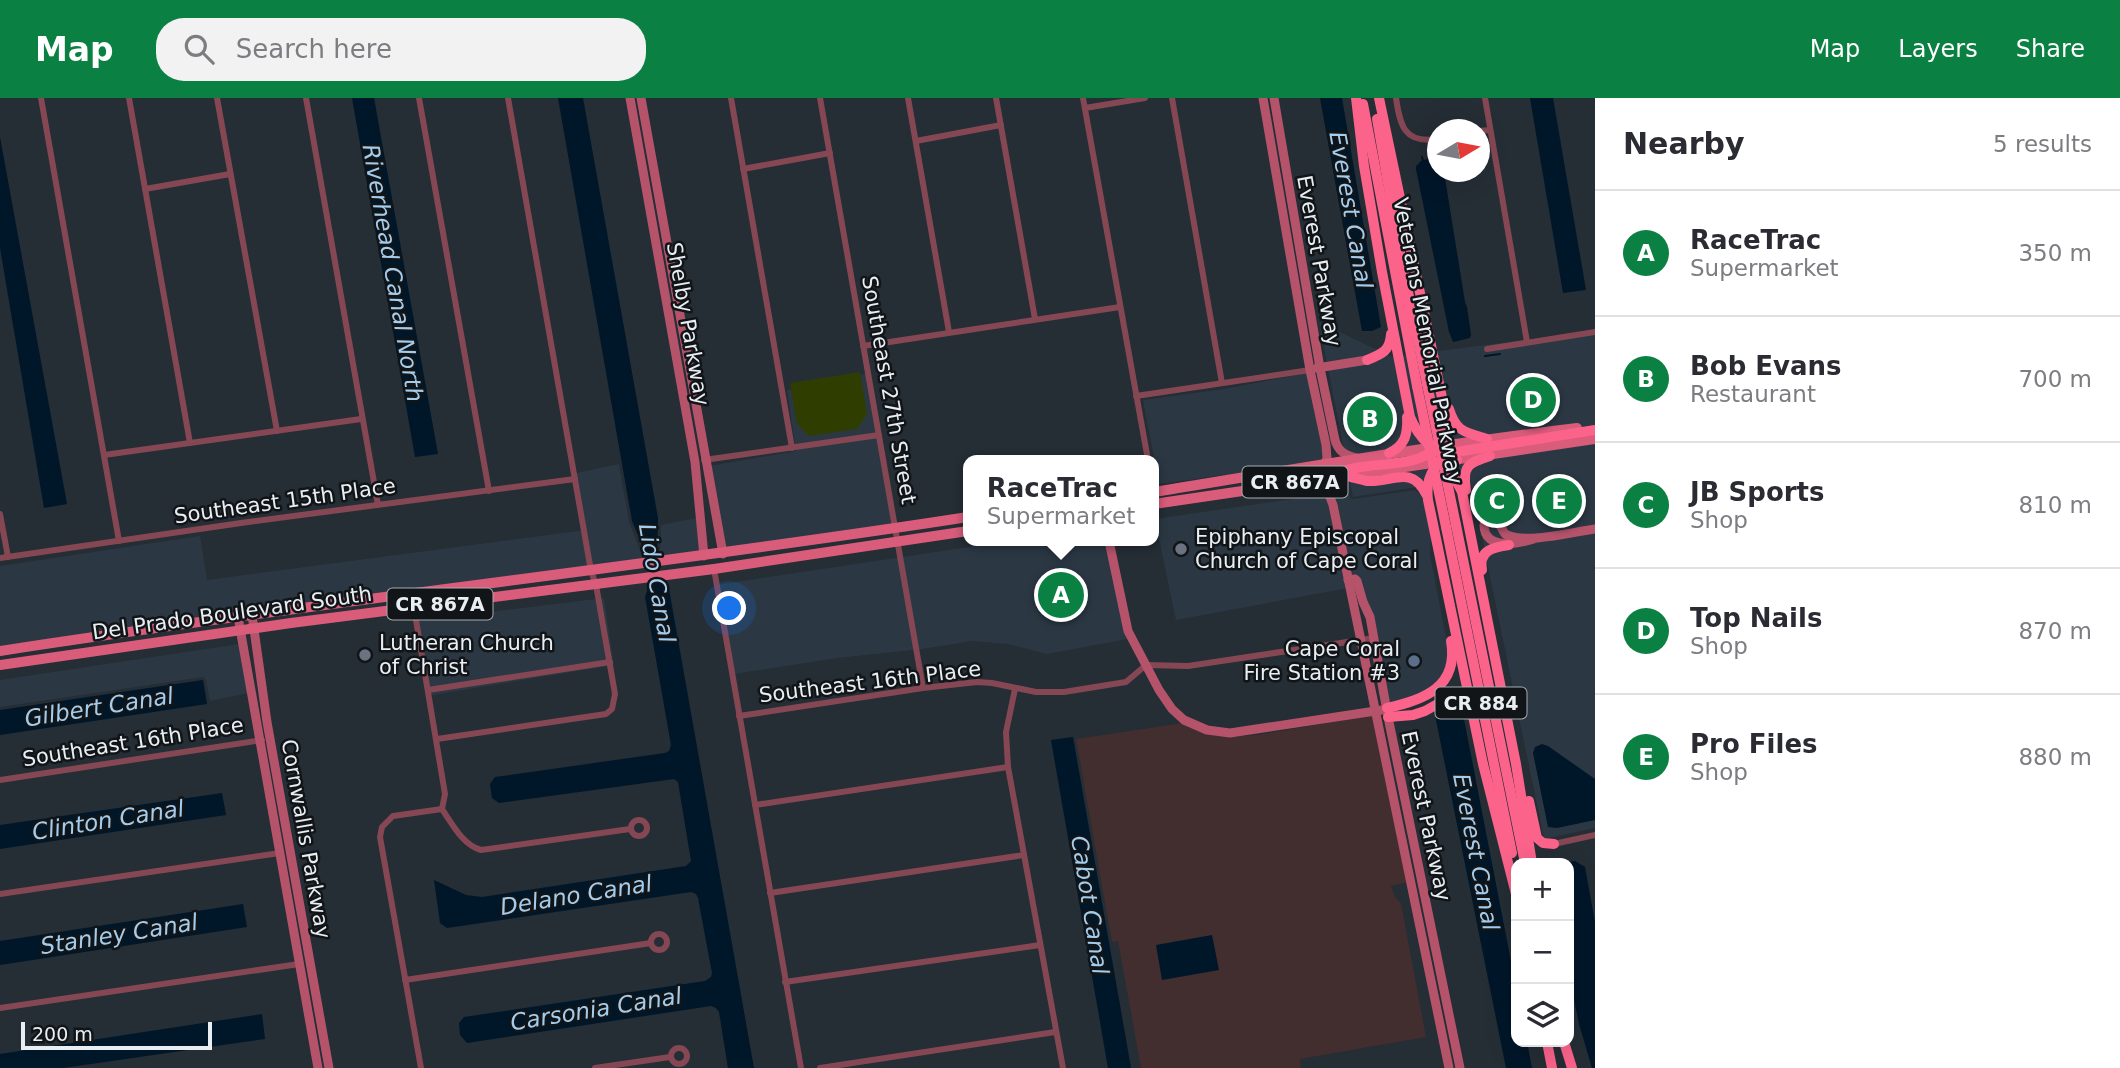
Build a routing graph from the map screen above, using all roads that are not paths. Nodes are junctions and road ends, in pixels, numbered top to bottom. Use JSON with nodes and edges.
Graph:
{"nodes":[{"id":1,"x":41,"y":98,"type":"edge"},
{"id":2,"x":129,"y":98,"type":"edge"},
{"id":3,"x":217,"y":98,"type":"edge"},
{"id":4,"x":306,"y":98,"type":"edge"},
{"id":5,"x":419,"y":98,"type":"edge"},
{"id":6,"x":508,"y":98,"type":"edge"},
{"id":7,"x":630,"y":98,"type":"edge"},
{"id":8,"x":641,"y":98,"type":"edge"},
{"id":9,"x":731,"y":98,"type":"edge"},
{"id":10,"x":820,"y":98,"type":"edge"},
{"id":11,"x":908,"y":98,"type":"edge"},
{"id":12,"x":996,"y":98,"type":"edge"},
{"id":13,"x":1083,"y":98,"type":"edge"},
{"id":14,"x":1145,"y":98,"type":"edge"},
{"id":15,"x":1172,"y":98,"type":"edge"},
{"id":16,"x":1263,"y":98,"type":"edge"},
{"id":17,"x":1273,"y":98,"type":"edge"},
{"id":18,"x":1356,"y":98,"type":"edge"},
{"id":19,"x":1362,"y":98,"type":"edge"},
{"id":20,"x":1373,"y":98,"type":"edge"},
{"id":21,"x":1379,"y":98,"type":"edge"},
{"id":22,"x":1396,"y":98,"type":"edge"},
{"id":23,"x":1485,"y":98,"type":"edge"},
{"id":24,"x":1085,"y":108,"type":"junction"},
{"id":25,"x":1488,"y":119,"type":"edge"},
{"id":26,"x":1001,"y":125,"type":"junction"},
{"id":27,"x":1490,"y":130,"type":"edge"},
{"id":28,"x":1427,"y":140,"type":"edge"},
{"id":29,"x":916,"y":141,"type":"junction"},
{"id":30,"x":1282,"y":148,"type":"junction"},
{"id":31,"x":1272,"y":150,"type":"junction"},
{"id":32,"x":830,"y":153,"type":"junction"},
{"id":33,"x":743,"y":169,"type":"junction"},
{"id":34,"x":230,"y":174,"type":"junction"},
{"id":35,"x":145,"y":189,"type":"junction"},
{"id":36,"x":1120,"y":307,"type":"junction"},
{"id":37,"x":1035,"y":319,"type":"junction"},
{"id":38,"x":1392,"y":323,"type":"junction"},
{"id":39,"x":949,"y":332,"type":"junction"},
{"id":40,"x":1595,"y":332,"type":"edge"},
{"id":41,"x":1527,"y":342,"type":"junction"},
{"id":42,"x":863,"y":346,"type":"junction"},
{"id":43,"x":1487,"y":348,"type":"dead end"},
{"id":44,"x":1367,"y":360,"type":"junction"},
{"id":45,"x":1315,"y":369,"type":"junction"},
{"id":46,"x":1437,"y":373,"type":"junction"},
{"id":47,"x":1402,"y":376,"type":"junction"},
{"id":48,"x":1222,"y":383,"type":"junction"},
{"id":49,"x":1422,"y":385,"type":"junction"},
{"id":50,"x":1404,"y":390,"type":"junction"},
{"id":51,"x":1136,"y":396,"type":"junction"},
{"id":52,"x":1407,"y":404,"type":"junction"},
{"id":53,"x":362,"y":419,"type":"junction"},
{"id":54,"x":1595,"y":428,"type":"edge"},
{"id":55,"x":277,"y":431,"type":"junction"},
{"id":56,"x":879,"y":435,"type":"junction"},
{"id":57,"x":1487,"y":439,"type":"junction"},
{"id":58,"x":1595,"y":439,"type":"edge"},
{"id":59,"x":190,"y":443,"type":"junction"},
{"id":60,"x":792,"y":448,"type":"junction"},
{"id":61,"x":1432,"y":449,"type":"junction"},
{"id":62,"x":1414,"y":450,"type":"joint"},
{"id":63,"x":1389,"y":453,"type":"junction"},
{"id":64,"x":104,"y":455,"type":"junction"},
{"id":65,"x":1147,"y":455,"type":"edge"},
{"id":66,"x":1490,"y":456,"type":"junction"},
{"id":67,"x":1357,"y":458,"type":"junction"},
{"id":68,"x":700,"y":461,"type":"junction"},
{"id":69,"x":1444,"y":461,"type":"junction"},
{"id":70,"x":1325,"y":464,"type":"junction"},
{"id":71,"x":1351,"y":477,"type":"junction"},
{"id":72,"x":575,"y":480,"type":"junction"},
{"id":73,"x":1312,"y":480,"type":"junction"},
{"id":74,"x":489,"y":491,"type":"junction"},
{"id":75,"x":1159,"y":491,"type":"edge"},
{"id":76,"x":1428,"y":500,"type":"junction"},
{"id":77,"x":1159,"y":503,"type":"edge"},
{"id":78,"x":378,"y":505,"type":"junction"},
{"id":79,"x":0,"y":514,"type":"edge"},
{"id":80,"x":963,"y":518,"type":"edge"},
{"id":81,"x":1467,"y":520,"type":"junction"},
{"id":82,"x":1432,"y":521,"type":"junction"},
{"id":83,"x":1451,"y":526,"type":"junction"},
{"id":84,"x":895,"y":529,"type":"junction"},
{"id":85,"x":1595,"y":529,"type":"edge"},
{"id":86,"x":963,"y":532,"type":"edge"},
{"id":87,"x":1435,"y":535,"type":"junction"},
{"id":88,"x":1537,"y":538,"type":"junction"},
{"id":89,"x":119,"y":541,"type":"junction"},
{"id":90,"x":898,"y":541,"type":"junction"},
{"id":91,"x":1509,"y":545,"type":"junction"},
{"id":92,"x":1111,"y":546,"type":"edge"},
{"id":93,"x":771,"y":547,"type":"junction"},
{"id":94,"x":723,"y":554,"type":"junction"},
{"id":95,"x":1475,"y":555,"type":"junction"},
{"id":96,"x":704,"y":556,"type":"junction"},
{"id":97,"x":4,"y":557,"type":"edge"},
{"id":98,"x":714,"y":569,"type":"junction"},
{"id":99,"x":591,"y":571,"type":"junction"},
{"id":100,"x":668,"y":575,"type":"junction"},
{"id":101,"x":1348,"y":580,"type":"junction"},
{"id":102,"x":596,"y":585,"type":"junction"},
{"id":103,"x":448,"y":589,"type":"junction"},
{"id":104,"x":414,"y":608,"type":"junction"},
{"id":105,"x":252,"y":615,"type":"junction"},
{"id":106,"x":238,"y":617,"type":"junction"},
{"id":107,"x":254,"y":628,"type":"junction"},
{"id":108,"x":240,"y":630,"type":"junction"},
{"id":109,"x":1490,"y":635,"type":"junction"},
{"id":110,"x":1374,"y":638,"type":"junction"},
{"id":111,"x":1362,"y":640,"type":"junction"},
{"id":112,"x":0,"y":651,"type":"edge"},
{"id":113,"x":610,"y":662,"type":"junction"},
{"id":114,"x":0,"y":665,"type":"edge"},
{"id":115,"x":1146,"y":666,"type":"junction"},
{"id":116,"x":923,"y":688,"type":"junction"},
{"id":117,"x":1502,"y":688,"type":"junction"},
{"id":118,"x":1015,"y":689,"type":"junction"},
{"id":119,"x":428,"y":690,"type":"junction"},
{"id":120,"x":1384,"y":712,"type":"junction"},
{"id":121,"x":739,"y":716,"type":"junction"},
{"id":122,"x":265,"y":739,"type":"junction"},
{"id":123,"x":437,"y":739,"type":"junction"},
{"id":124,"x":1483,"y":764,"type":"junction"},
{"id":125,"x":1008,"y":767,"type":"junction"},
{"id":126,"x":0,"y":780,"type":"edge"},
{"id":127,"x":755,"y":805,"type":"junction"},
{"id":128,"x":442,"y":809,"type":"junction"},
{"id":129,"x":630,"y":829,"type":"dead end"},
{"id":130,"x":1595,"y":835,"type":"edge"},
{"id":131,"x":1554,"y":844,"type":"junction"},
{"id":132,"x":291,"y":851,"type":"junction"},
{"id":133,"x":280,"y":853,"type":"junction"},
{"id":134,"x":1024,"y":855,"type":"junction"},
{"id":135,"x":1512,"y":858,"type":"edge"},
{"id":136,"x":1524,"y":858,"type":"edge"},
{"id":137,"x":1534,"y":858,"type":"edge"},
{"id":138,"x":1538,"y":858,"type":"edge"},
{"id":139,"x":1511,"y":874,"type":"edge"},
{"id":140,"x":771,"y":893,"type":"junction"},
{"id":141,"x":0,"y":894,"type":"edge"},
{"id":142,"x":651,"y":943,"type":"dead end"},
{"id":143,"x":1040,"y":945,"type":"junction"},
{"id":144,"x":310,"y":962,"type":"junction"},
{"id":145,"x":299,"y":964,"type":"junction"},
{"id":146,"x":405,"y":980,"type":"junction"},
{"id":147,"x":785,"y":982,"type":"junction"},
{"id":148,"x":0,"y":1008,"type":"edge"},
{"id":149,"x":1055,"y":1032,"type":"junction"},
{"id":150,"x":1450,"y":1047,"type":"junction"},
{"id":151,"x":1548,"y":1047,"type":"edge"},
{"id":152,"x":1565,"y":1047,"type":"edge"},
{"id":153,"x":670,"y":1057,"type":"dead end"},
{"id":154,"x":318,"y":1068,"type":"edge"},
{"id":155,"x":329,"y":1068,"type":"edge"},
{"id":156,"x":421,"y":1068,"type":"edge"},
{"id":157,"x":595,"y":1068,"type":"edge"},
{"id":158,"x":801,"y":1068,"type":"edge"},
{"id":159,"x":820,"y":1068,"type":"edge"},
{"id":160,"x":1063,"y":1068,"type":"edge"},
{"id":161,"x":1449,"y":1068,"type":"edge"},
{"id":162,"x":1460,"y":1068,"type":"edge"},
{"id":163,"x":1552,"y":1068,"type":"edge"},
{"id":164,"x":1570,"y":1068,"type":"edge"}],
"edges":[{"from":1,"to":64,"type":"street"},
{"from":2,"to":35,"type":"street"},
{"from":3,"to":34,"type":"street"},
{"from":4,"to":53,"type":"street"},
{"from":5,"to":74,"type":"street"},
{"from":6,"to":72,"type":"street"},
{"from":7,"to":68,"type":"street","name":"Shelby Parkway"},
{"from":8,"to":68,"type":"street","name":"Shelby Parkway"},
{"from":9,"to":33,"type":"street"},
{"from":10,"to":32,"type":"street","name":"Southeast 27th Street"},
{"from":11,"to":29,"type":"street"},
{"from":12,"to":26,"type":"street"},
{"from":13,"to":24,"type":"street"},
{"from":14,"to":24,"type":"street"},
{"from":15,"to":48,"type":"street"},
{"from":16,"to":31,"type":"street","name":"Everest Parkway"},
{"from":17,"to":30,"type":"street","name":"Everest Parkway"},
{"from":18,"to":38,"type":"highway"},
{"from":19,"to":49,"type":"highway","name":"Veterans Memorial Parkway","number":"CR 884"},
{"from":20,"to":49,"type":"highway","name":"Veterans Memorial Parkway","number":"CR 884"},
{"from":21,"to":46,"type":"highway"},
{"from":22,"to":28,"type":"street"},
{"from":23,"to":25,"type":"street"},
{"from":24,"to":36,"type":"street"},
{"from":26,"to":29,"type":"street"},
{"from":26,"to":37,"type":"street"},
{"from":27,"to":41,"type":"street"},
{"from":29,"to":39,"type":"street"},
{"from":30,"to":31,"type":"street"},
{"from":30,"to":45,"type":"street","name":"Everest Parkway"},
{"from":31,"to":45,"type":"street","name":"Everest Parkway"},
{"from":32,"to":33,"type":"street"},
{"from":32,"to":42,"type":"street","name":"Southeast 27th Street"},
{"from":33,"to":60,"type":"street"},
{"from":34,"to":35,"type":"street"},
{"from":34,"to":55,"type":"street"},
{"from":35,"to":59,"type":"street"},
{"from":36,"to":37,"type":"street"},
{"from":36,"to":51,"type":"street"},
{"from":37,"to":39,"type":"street"},
{"from":38,"to":44,"type":"highway"},
{"from":38,"to":47,"type":"highway"},
{"from":39,"to":42,"type":"street"},
{"from":40,"to":41,"type":"street"},
{"from":41,"to":43,"type":"street"},
{"from":42,"to":56,"type":"street","name":"Southeast 27th Street"},
{"from":44,"to":45,"type":"street"},
{"from":44,"to":47,"type":"highway"},
{"from":45,"to":48,"type":"street"},
{"from":45,"to":67,"type":"street","name":"Everest Parkway"},
{"from":45,"to":70,"type":"street","name":"Everest Parkway"},
{"from":46,"to":50,"type":"highway"},
{"from":46,"to":57,"type":"highway"},
{"from":46,"to":61,"type":"highway"},
{"from":47,"to":50,"type":"highway"},
{"from":48,"to":51,"type":"street"},
{"from":49,"to":83,"type":"highway","name":"Veterans Memorial Parkway","number":"CR 884","bridge":true},
{"from":50,"to":52,"type":"highway"},
{"from":51,"to":65,"type":"street"},
{"from":52,"to":61,"type":"highway"},
{"from":52,"to":63,"type":"highway"},
{"from":53,"to":55,"type":"street"},
{"from":53,"to":78,"type":"street"},
{"from":54,"to":57,"type":"main road"},
{"from":54,"to":69,"type":"highway"},
{"from":55,"to":59,"type":"street"},
{"from":56,"to":60,"type":"street"},
{"from":56,"to":84,"type":"street","name":"Southeast 27th Street"},
{"from":57,"to":61,"type":"main road"},
{"from":58,"to":66,"type":"main road","number":"CR 867A"},
{"from":59,"to":64,"type":"street"},
{"from":60,"to":68,"type":"street"},
{"from":61,"to":62,"type":"highway"},
{"from":61,"to":69,"type":"highway"},
{"from":61,"to":73,"type":"highway"},
{"from":62,"to":63,"type":"main road","number":"CR 867A"},
{"from":63,"to":67,"type":"main road","number":"CR 867A"},
{"from":64,"to":89,"type":"street"},
{"from":66,"to":69,"type":"main road","number":"CR 867A"},
{"from":66,"to":95,"type":"highway"},
{"from":67,"to":70,"type":"main road","number":"CR 867A"},
{"from":68,"to":94,"type":"street","name":"Shelby Parkway"},
{"from":68,"to":96,"type":"street","name":"Shelby Parkway"},
{"from":69,"to":71,"type":"main road","number":"CR 867A"},
{"from":69,"to":76,"type":"highway"},
{"from":69,"to":81,"type":"highway"},
{"from":70,"to":75,"type":"main road","number":"CR 867A"},
{"from":71,"to":73,"type":"main road","number":"CR 867A"},
{"from":71,"to":76,"type":"highway"},
{"from":72,"to":74,"type":"street","name":"Southeast 15th Place"},
{"from":72,"to":99,"type":"street"},
{"from":73,"to":77,"type":"main road","number":"CR 867A"},
{"from":73,"to":101,"type":"street","name":"Everest Parkway"},
{"from":74,"to":78,"type":"street","name":"Southeast 15th Place"},
{"from":76,"to":82,"type":"highway"},
{"from":78,"to":89,"type":"street","name":"Southeast 15th Place"},
{"from":79,"to":97,"type":"street"},
{"from":80,"to":84,"type":"main road","name":"Del Prado Boulevard South","number":"CR 867A"},
{"from":81,"to":82,"type":"highway"},
{"from":81,"to":95,"type":"highway"},
{"from":82,"to":87,"type":"highway"},
{"from":83,"to":135,"type":"highway","name":"Veterans Memorial Parkway","number":"CR 884"},
{"from":83,"to":136,"type":"highway","name":"Veterans Memorial Parkway","number":"CR 884"},
{"from":84,"to":90,"type":"street","name":"Southeast 27th Street"},
{"from":84,"to":93,"type":"main road","name":"Del Prado Boulevard South","number":"CR 867A"},
{"from":85,"to":88,"type":"street"},
{"from":86,"to":90,"type":"main road","name":"Del Prado Boulevard South","number":"CR 867A"},
{"from":87,"to":120,"type":"highway"},
{"from":87,"to":124,"type":"highway"},
{"from":88,"to":91,"type":"street"},
{"from":88,"to":91,"type":"street"},
{"from":89,"to":97,"type":"street","name":"Southeast 15th Place"},
{"from":90,"to":98,"type":"main road","name":"Del Prado Boulevard South","number":"CR 867A"},
{"from":90,"to":116,"type":"street","name":"Southeast 27th Street"},
{"from":91,"to":109,"type":"highway"},
{"from":92,"to":115,"type":"street"},
{"from":93,"to":94,"type":"main road","name":"Del Prado Boulevard South","number":"CR 867A"},
{"from":93,"to":98,"type":"main road"},
{"from":94,"to":96,"type":"main road","name":"Del Prado Boulevard South","number":"CR 867A"},
{"from":94,"to":100,"type":"main road"},
{"from":95,"to":109,"type":"highway"},
{"from":96,"to":99,"type":"main road","name":"Del Prado Boulevard South","number":"CR 867A"},
{"from":98,"to":100,"type":"main road","name":"Del Prado Boulevard South","number":"CR 867A"},
{"from":98,"to":121,"type":"street"},
{"from":99,"to":102,"type":"street"},
{"from":99,"to":103,"type":"main road","name":"Del Prado Boulevard South","number":"CR 867A"},
{"from":100,"to":102,"type":"main road","name":"Del Prado Boulevard South","number":"CR 867A"},
{"from":101,"to":110,"type":"street","name":"Everest Parkway"},
{"from":101,"to":111,"type":"street","name":"Everest Parkway"},
{"from":102,"to":104,"type":"main road","name":"Del Prado Boulevard South","number":"CR 867A"},
{"from":102,"to":113,"type":"street"},
{"from":103,"to":104,"type":"main road"},
{"from":103,"to":105,"type":"main road","name":"Del Prado Boulevard South","number":"CR 867A"},
{"from":104,"to":107,"type":"main road","name":"Del Prado Boulevard South","number":"CR 867A"},
{"from":104,"to":119,"type":"street"},
{"from":105,"to":106,"type":"main road","name":"Del Prado Boulevard South","number":"CR 867A"},
{"from":105,"to":107,"type":"street","name":"Cornwallis Parkway"},
{"from":106,"to":108,"type":"street","name":"Cornwallis Parkway"},
{"from":106,"to":112,"type":"main road","name":"Del Prado Boulevard South","number":"CR 867A"},
{"from":107,"to":108,"type":"main road","name":"Del Prado Boulevard South","number":"CR 867A"},
{"from":107,"to":122,"type":"street","name":"Cornwallis Parkway"},
{"from":108,"to":114,"type":"main road","name":"Del Prado Boulevard South","number":"CR 867A"},
{"from":108,"to":122,"type":"street","name":"Cornwallis Parkway"},
{"from":109,"to":117,"type":"highway"},
{"from":110,"to":111,"type":"street"},
{"from":110,"to":120,"type":"street","name":"Everest Parkway"},
{"from":111,"to":115,"type":"street"},
{"from":111,"to":120,"type":"street","name":"Everest Parkway"},
{"from":113,"to":119,"type":"street"},
{"from":113,"to":123,"type":"street"},
{"from":115,"to":118,"type":"street","name":"Southeast 16th Place"},
{"from":115,"to":120,"type":"street"},
{"from":116,"to":118,"type":"street","name":"Southeast 16th Place"},
{"from":116,"to":121,"type":"street","name":"Southeast 16th Place"},
{"from":117,"to":131,"type":"highway"},
{"from":117,"to":137,"type":"highway"},
{"from":118,"to":125,"type":"street"},
{"from":119,"to":123,"type":"street"},
{"from":120,"to":124,"type":"highway"},
{"from":120,"to":150,"type":"street","name":"Everest Parkway"},
{"from":121,"to":127,"type":"street"},
{"from":122,"to":126,"type":"street","name":"Southeast 16th Place"},
{"from":122,"to":132,"type":"street","name":"Cornwallis Parkway"},
{"from":122,"to":133,"type":"street","name":"Cornwallis Parkway"},
{"from":123,"to":128,"type":"street"},
{"from":124,"to":139,"type":"highway"},
{"from":125,"to":127,"type":"street"},
{"from":125,"to":134,"type":"street"},
{"from":127,"to":140,"type":"street"},
{"from":128,"to":129,"type":"street"},
{"from":128,"to":146,"type":"street"},
{"from":130,"to":131,"type":"street"},
{"from":131,"to":138,"type":"highway"},
{"from":132,"to":133,"type":"street"},
{"from":132,"to":144,"type":"street","name":"Cornwallis Parkway"},
{"from":133,"to":141,"type":"street"},
{"from":133,"to":145,"type":"street","name":"Cornwallis Parkway"},
{"from":134,"to":140,"type":"street"},
{"from":134,"to":143,"type":"street"},
{"from":140,"to":147,"type":"street"},
{"from":142,"to":146,"type":"street"},
{"from":143,"to":147,"type":"street"},
{"from":143,"to":149,"type":"street"},
{"from":144,"to":145,"type":"street"},
{"from":144,"to":155,"type":"street","name":"Cornwallis Parkway"},
{"from":145,"to":148,"type":"street"},
{"from":145,"to":154,"type":"street","name":"Cornwallis Parkway"},
{"from":146,"to":156,"type":"street"},
{"from":147,"to":158,"type":"street"},
{"from":149,"to":159,"type":"street"},
{"from":149,"to":160,"type":"street"},
{"from":150,"to":161,"type":"street","name":"Everest Parkway"},
{"from":150,"to":162,"type":"street","name":"Everest Parkway"},
{"from":151,"to":163,"type":"highway"},
{"from":152,"to":164,"type":"highway"},
{"from":153,"to":157,"type":"street"}]}
